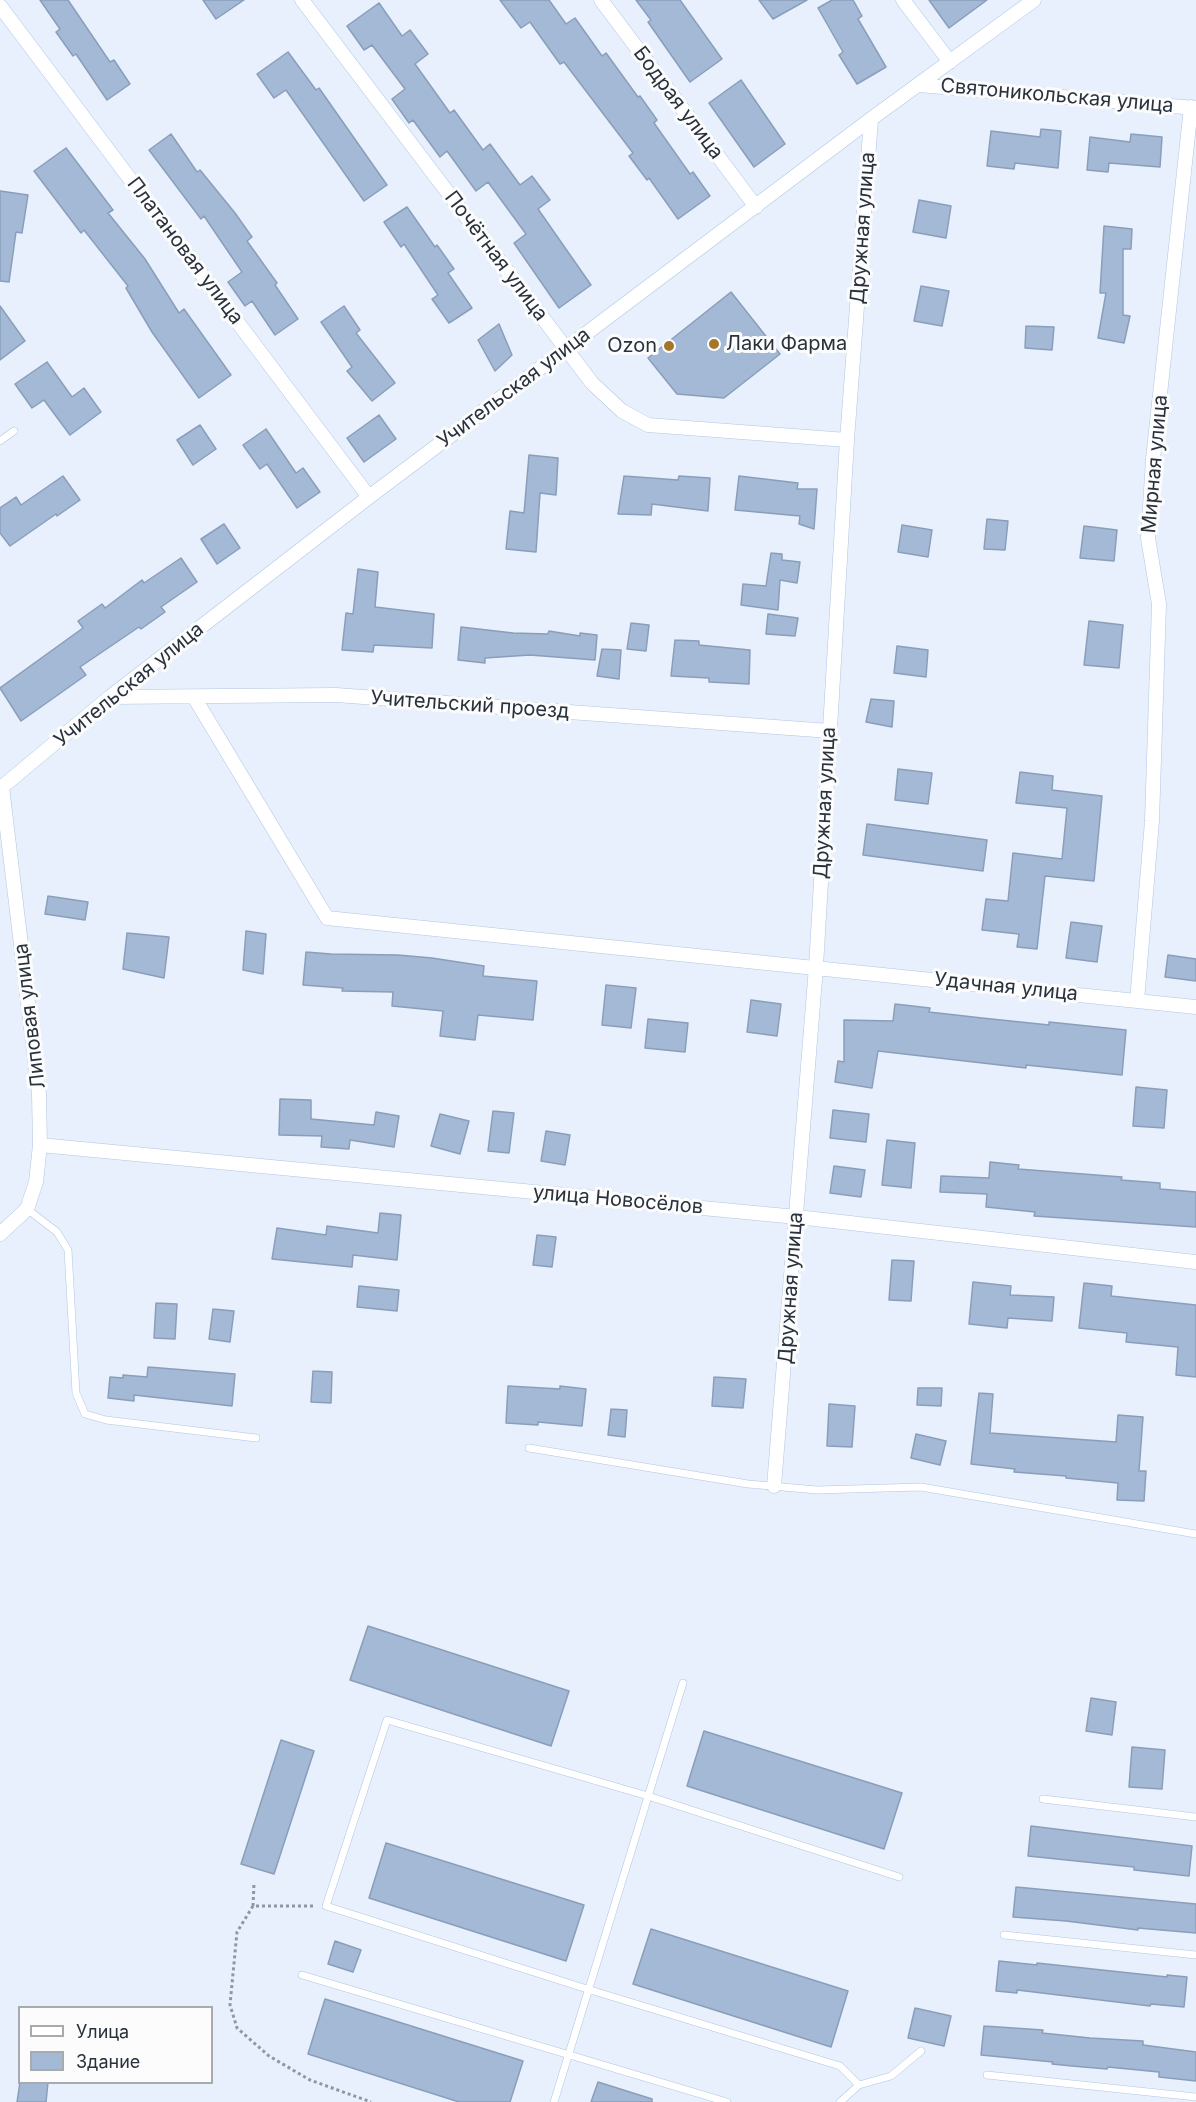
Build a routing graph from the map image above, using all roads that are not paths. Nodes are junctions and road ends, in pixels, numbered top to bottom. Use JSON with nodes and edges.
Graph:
{"nodes":[{"id":1,"x":302,"y":0,"type":"edge"},
{"id":2,"x":601,"y":0,"type":"edge"},
{"id":3,"x":903,"y":0,"type":"edge"},
{"id":4,"x":1034,"y":0,"type":"edge"},
{"id":5,"x":0,"y":6,"type":"edge"},
{"id":6,"x":950,"y":62,"type":"junction"},
{"id":7,"x":918,"y":85,"type":"junction"},
{"id":8,"x":1193,"y":107,"type":"edge"},
{"id":9,"x":871,"y":119,"type":"junction"},
{"id":10,"x":756,"y":207,"type":"junction"},
{"id":11,"x":566,"y":349,"type":"junction"},
{"id":12,"x":14,"y":430,"type":"dead end"},
{"id":13,"x":847,"y":440,"type":"junction"},
{"id":14,"x":0,"y":441,"type":"edge"},
{"id":15,"x":369,"y":496,"type":"junction"},
{"id":16,"x":194,"y":697,"type":"junction"},
{"id":17,"x":110,"y":698,"type":"junction"},
{"id":18,"x":830,"y":731,"type":"junction"},
{"id":19,"x":1,"y":787,"type":"edge"},
{"id":20,"x":816,"y":967,"type":"junction"},
{"id":21,"x":1137,"y":1001,"type":"junction"},
{"id":22,"x":1196,"y":1007,"type":"edge"},
{"id":23,"x":40,"y":1145,"type":"junction"},
{"id":24,"x":27,"y":1209,"type":"junction"},
{"id":25,"x":796,"y":1217,"type":"junction"},
{"id":26,"x":0,"y":1234,"type":"edge"},
{"id":27,"x":1196,"y":1262,"type":"edge"},
{"id":28,"x":256,"y":1438,"type":"dead end"},
{"id":29,"x":529,"y":1448,"type":"dead end"},
{"id":30,"x":774,"y":1486,"type":"junction"},
{"id":31,"x":1196,"y":1534,"type":"edge"},
{"id":32,"x":683,"y":1683,"type":"dead end"},
{"id":33,"x":648,"y":1796,"type":"junction"},
{"id":34,"x":1043,"y":1798,"type":"dead end"},
{"id":35,"x":1196,"y":1817,"type":"edge"},
{"id":36,"x":898,"y":1877,"type":"dead end"},
{"id":37,"x":1004,"y":1935,"type":"dead end"},
{"id":38,"x":1196,"y":1955,"type":"edge"},
{"id":39,"x":302,"y":1975,"type":"dead end"},
{"id":40,"x":587,"y":1989,"type":"junction"},
{"id":41,"x":921,"y":2052,"type":"dead end"},
{"id":42,"x":569,"y":2054,"type":"junction"},
{"id":43,"x":987,"y":2075,"type":"dead end"},
{"id":44,"x":859,"y":2085,"type":"junction"},
{"id":45,"x":1196,"y":2097,"type":"edge"},
{"id":46,"x":554,"y":2102,"type":"edge"},
{"id":47,"x":727,"y":2102,"type":"edge"},
{"id":48,"x":840,"y":2102,"type":"edge"}],
"edges":[{"from":1,"to":11,"type":"street","name":"Почётная улица"},
{"from":2,"to":10,"type":"street","name":"Бодрая улица"},
{"from":3,"to":6,"type":"street","name":"Святоникольская улица"},
{"from":4,"to":6,"type":"street","name":"Учительская улица"},
{"from":5,"to":15,"type":"street","name":"Платановая улица"},
{"from":6,"to":7,"type":"street","name":"Учительская улица"},
{"from":7,"to":8,"type":"street","name":"Святоникольская улица"},
{"from":7,"to":9,"type":"street","name":"Учительская улица"},
{"from":8,"to":21,"type":"street","name":"Мирная улица"},
{"from":9,"to":10,"type":"street","name":"Учительская улица"},
{"from":9,"to":13,"type":"street","name":"Дружная улица"},
{"from":10,"to":11,"type":"street","name":"Учительская улица"},
{"from":11,"to":13,"type":"street","name":"Почётная улица"},
{"from":11,"to":15,"type":"street","name":"Учительская улица"},
{"from":12,"to":14,"type":"lane"},
{"from":13,"to":18,"type":"street","name":"Дружная улица"},
{"from":15,"to":17,"type":"street","name":"Учительская улица"},
{"from":16,"to":17,"type":"street","name":"Учительский проезд"},
{"from":16,"to":18,"type":"street","name":"Учительский проезд"},
{"from":16,"to":20,"type":"street","name":"Удачная улица"},
{"from":17,"to":19,"type":"street","name":"Учительская улица"},
{"from":18,"to":20,"type":"street","name":"Дружная улица"},
{"from":19,"to":23,"type":"street","name":"Липовая улица"},
{"from":20,"to":21,"type":"street","name":"Удачная улица"},
{"from":20,"to":25,"type":"street","name":"Дружная улица"},
{"from":21,"to":22,"type":"street","name":"Удачная улица"},
{"from":23,"to":24,"type":"street","name":"Липовая улица"},
{"from":23,"to":25,"type":"street","name":"улица Новосёлов"},
{"from":24,"to":26,"type":"street","name":"Липовая улица"},
{"from":24,"to":28,"type":"lane"},
{"from":25,"to":27,"type":"street","name":"улица Новосёлов"},
{"from":25,"to":30,"type":"street","name":"Дружная улица"},
{"from":29,"to":30,"type":"lane"},
{"from":30,"to":31,"type":"lane"},
{"from":32,"to":33,"type":"lane"},
{"from":33,"to":36,"type":"lane"},
{"from":33,"to":40,"type":"lane"},
{"from":33,"to":40,"type":"lane"},
{"from":34,"to":35,"type":"lane"},
{"from":37,"to":38,"type":"lane"},
{"from":39,"to":42,"type":"lane"},
{"from":40,"to":42,"type":"lane"},
{"from":40,"to":44,"type":"lane"},
{"from":41,"to":44,"type":"lane"},
{"from":42,"to":46,"type":"lane"},
{"from":42,"to":47,"type":"lane"},
{"from":43,"to":45,"type":"lane"},
{"from":44,"to":48,"type":"lane"}]}
